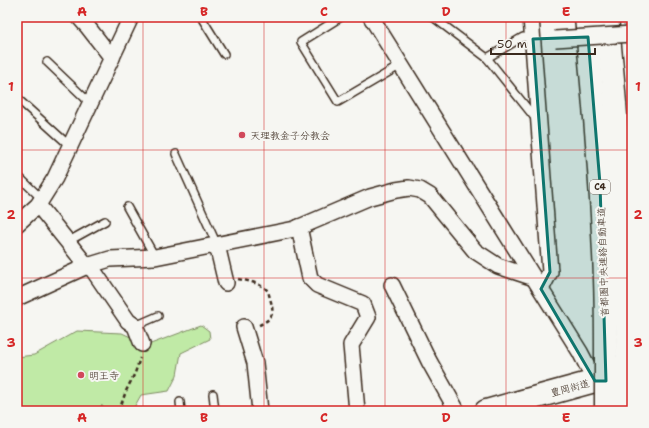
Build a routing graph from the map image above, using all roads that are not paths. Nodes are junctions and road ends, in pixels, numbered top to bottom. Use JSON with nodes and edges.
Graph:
{"nodes":[{"id":1,"x":79,"y":17,"type":"edge"},
{"id":2,"x":131,"y":17,"type":"edge"},
{"id":3,"x":201,"y":17,"type":"edge"},
{"id":4,"x":341,"y":17,"type":"edge"},
{"id":5,"x":371,"y":17,"type":"edge"},
{"id":6,"x":433,"y":17,"type":"edge"},
{"id":7,"x":531,"y":17,"type":"edge"},
{"id":8,"x":586,"y":17,"type":"edge"},
{"id":9,"x":607,"y":17,"type":"edge"},
{"id":10,"x":632,"y":34,"type":"edge"},
{"id":11,"x":533,"y":39,"type":"junction"},
{"id":12,"x":224,"y":54,"type":"dead end"},
{"id":13,"x":112,"y":58,"type":"junction"},
{"id":14,"x":487,"y":58,"type":"junction"},
{"id":15,"x":47,"y":62,"type":"dead end"},
{"id":16,"x":401,"y":65,"type":"junction"},
{"id":17,"x":19,"y":100,"type":"dead end"},
{"id":18,"x":90,"y":103,"type":"junction"},
{"id":19,"x":539,"y":123,"type":"junction"},
{"id":20,"x":70,"y":146,"type":"junction"},
{"id":21,"x":176,"y":154,"type":"dead end"},
{"id":22,"x":17,"y":175,"type":"edge"},
{"id":23,"x":40,"y":202,"type":"junction"},
{"id":24,"x":127,"y":207,"type":"dead end"},
{"id":25,"x":19,"y":219,"type":"edge"},
{"id":26,"x":105,"y":221,"type":"dead end"},
{"id":27,"x":300,"y":227,"type":"junction"},
{"id":28,"x":67,"y":242,"type":"junction"},
{"id":29,"x":217,"y":245,"type":"junction"},
{"id":30,"x":155,"y":257,"type":"junction"},
{"id":31,"x":87,"y":266,"type":"junction"},
{"id":32,"x":225,"y":281,"type":"road end"},
{"id":33,"x":537,"y":284,"type":"junction"},
{"id":34,"x":392,"y":285,"type":"dead end"},
{"id":35,"x":17,"y":298,"type":"edge"},
{"id":36,"x":158,"y":316,"type":"dead end"},
{"id":37,"x":135,"y":326,"type":"junction"},
{"id":38,"x":245,"y":329,"type":"road end"},
{"id":39,"x":142,"y":344,"type":"road end"},
{"id":40,"x":594,"y":381,"type":"junction"},
{"id":41,"x":632,"y":381,"type":"edge"},
{"id":42,"x":213,"y":394,"type":"dead end"},
{"id":43,"x":180,"y":402,"type":"dead end"},
{"id":44,"x":181,"y":411,"type":"edge"},
{"id":45,"x":215,"y":411,"type":"edge"},
{"id":46,"x":260,"y":411,"type":"edge"},
{"id":47,"x":357,"y":411,"type":"edge"},
{"id":48,"x":457,"y":411,"type":"edge"},
{"id":49,"x":486,"y":411,"type":"edge"},
{"id":50,"x":606,"y":411,"type":"edge"},
{"id":51,"x":628,"y":411,"type":"edge"}],
"edges":[{"from":1,"to":13,"type":"street"},
{"from":2,"to":13,"type":"street"},
{"from":3,"to":12,"type":"lane"},
{"from":4,"to":16,"type":"lane"},
{"from":5,"to":16,"type":"street"},
{"from":6,"to":14,"type":"lane"},
{"from":7,"to":11,"type":"street"},
{"from":8,"to":50,"type":"main road","name":"首都圏中央連絡自動車道","number":"C4","bridge":true},
{"from":9,"to":51,"type":"main road","name":"首都圏中央連絡自動車道","number":"C4","bridge":true},
{"from":10,"to":11,"type":"street","bridge":true},
{"from":11,"to":14,"type":"lane"},
{"from":11,"to":19,"type":"street"},
{"from":13,"to":18,"type":"street"},
{"from":14,"to":19,"type":"lane"},
{"from":15,"to":18,"type":"lane"},
{"from":16,"to":33,"type":"street"},
{"from":17,"to":20,"type":"lane"},
{"from":18,"to":20,"type":"street"},
{"from":19,"to":33,"type":"street"},
{"from":20,"to":23,"type":"street"},
{"from":21,"to":29,"type":"lane"},
{"from":22,"to":23,"type":"lane"},
{"from":23,"to":25,"type":"street"},
{"from":23,"to":28,"type":"street"},
{"from":24,"to":30,"type":"lane"},
{"from":26,"to":28,"type":"lane"},
{"from":27,"to":29,"type":"street"},
{"from":27,"to":33,"type":"street"},
{"from":27,"to":47,"type":"street"},
{"from":28,"to":31,"type":"street"},
{"from":29,"to":30,"type":"street"},
{"from":29,"to":32,"type":"street"},
{"from":30,"to":31,"type":"street"},
{"from":31,"to":35,"type":"street"},
{"from":31,"to":37,"type":"street"},
{"from":33,"to":40,"type":"street"},
{"from":34,"to":48,"type":"street"},
{"from":36,"to":37,"type":"lane"},
{"from":37,"to":39,"type":"street"},
{"from":38,"to":46,"type":"street"},
{"from":40,"to":41,"type":"main road","name":"豊岡街道"},
{"from":40,"to":49,"type":"main road","name":"豊岡街道"},
{"from":42,"to":45,"type":"lane"},
{"from":43,"to":44,"type":"lane"}]}
